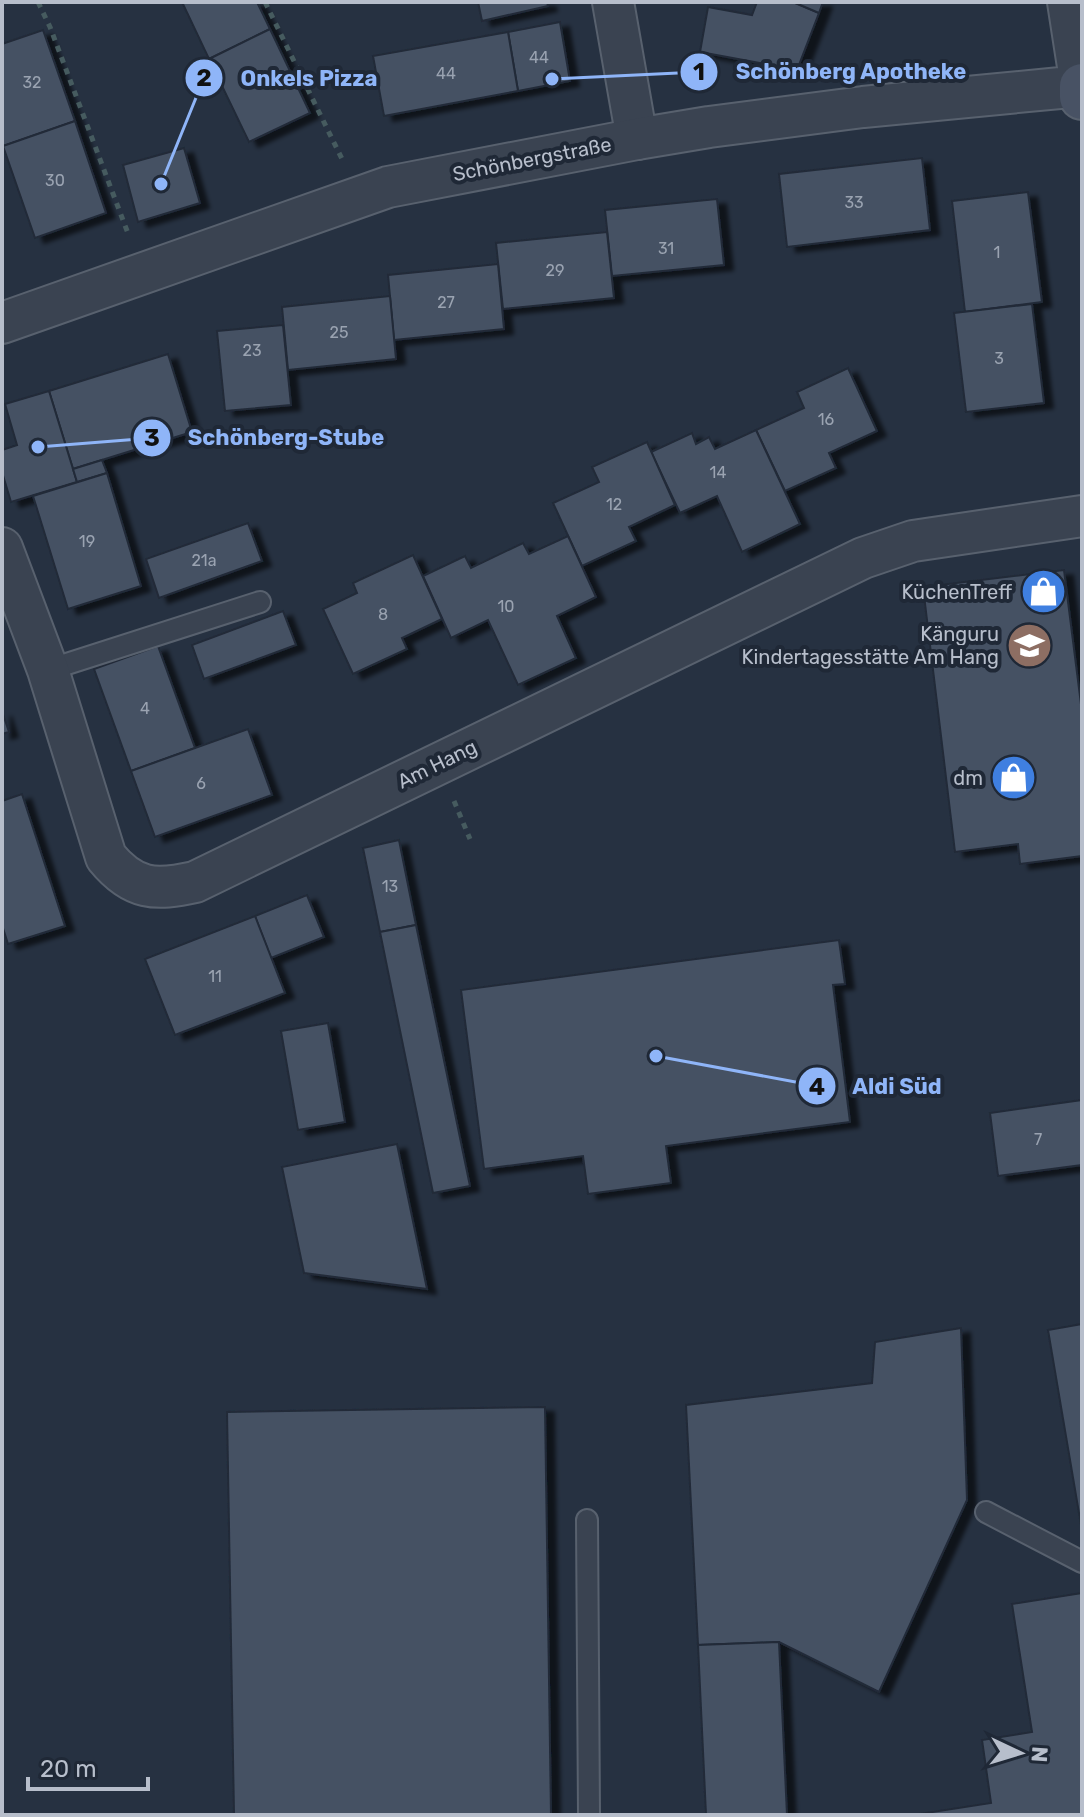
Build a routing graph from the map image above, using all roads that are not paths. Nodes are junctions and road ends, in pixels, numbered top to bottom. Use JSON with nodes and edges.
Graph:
{"nodes":[{"id":1,"x":613,"y":2,"type":"edge"},
{"id":2,"x":1068,"y":2,"type":"edge"},
{"id":3,"x":1082,"y":89,"type":"edge"},
{"id":4,"x":637,"y":139,"type":"junction"},
{"id":5,"x":2,"y":323,"type":"edge"},
{"id":6,"x":1082,"y":516,"type":"edge"},
{"id":7,"x":2,"y":548,"type":"edge"},
{"id":8,"x":260,"y":602,"type":"dead end"},
{"id":9,"x":48,"y":670,"type":"junction"},
{"id":10,"x":986,"y":1512,"type":"dead end"},
{"id":11,"x":587,"y":1520,"type":"dead end"},
{"id":12,"x":1082,"y":1562,"type":"edge"},
{"id":13,"x":589,"y":1815,"type":"edge"}],
"edges":[{"from":1,"to":4,"type":"street"},
{"from":2,"to":3,"type":"street"},
{"from":3,"to":4,"type":"street","name":"Schönbergstraße"},
{"from":4,"to":5,"type":"street","name":"Schönbergstraße"},
{"from":6,"to":9,"type":"street","name":"Am Hang"},
{"from":7,"to":9,"type":"street","name":"Am Hang"},
{"from":8,"to":9,"type":"lane"},
{"from":10,"to":12,"type":"lane"},
{"from":11,"to":13,"type":"lane"}]}
